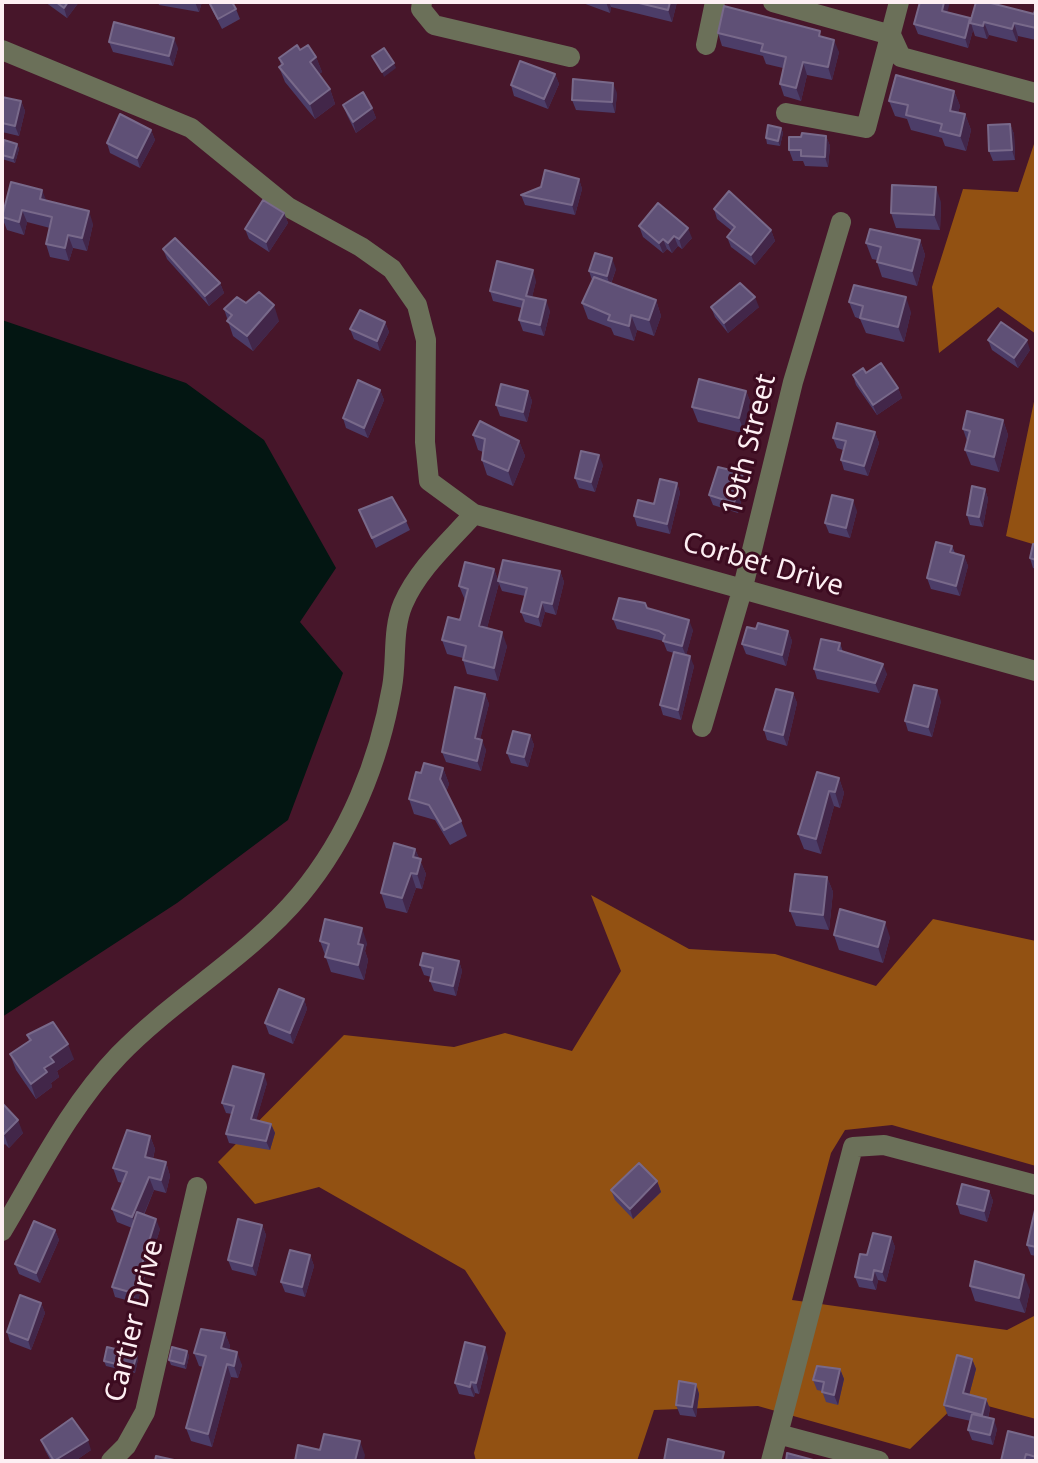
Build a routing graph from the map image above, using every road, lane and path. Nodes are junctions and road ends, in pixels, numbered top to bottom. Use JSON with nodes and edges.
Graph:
{"nodes":[{"id":1,"x":422,"y":2,"type":"edge"},
{"id":2,"x":715,"y":2,"type":"edge"},
{"id":3,"x":773,"y":2,"type":"edge"},
{"id":4,"x":899,"y":2,"type":"edge"},
{"id":5,"x":891,"y":35,"type":"junction"},
{"id":6,"x":706,"y":45,"type":"dead end"},
{"id":7,"x":2,"y":50,"type":"edge"},
{"id":8,"x":570,"y":57,"type":"dead end"},
{"id":9,"x":1036,"y":93,"type":"edge"},
{"id":10,"x":786,"y":113,"type":"dead end"},
{"id":11,"x":841,"y":222,"type":"dead end"},
{"id":12,"x":474,"y":514,"type":"junction"},
{"id":13,"x":743,"y":587,"type":"junction"},
{"id":14,"x":1036,"y":671,"type":"edge"},
{"id":15,"x":702,"y":727,"type":"dead end"},
{"id":16,"x":1036,"y":1185,"type":"edge"},
{"id":17,"x":197,"y":1187,"type":"dead end"},
{"id":18,"x":2,"y":1231,"type":"edge"},
{"id":19,"x":778,"y":1434,"type":"junction"},
{"id":20,"x":111,"y":1461,"type":"edge"},
{"id":21,"x":771,"y":1461,"type":"edge"},
{"id":22,"x":879,"y":1461,"type":"edge"}],
"edges":[{"from":1,"to":8,"type":"street"},
{"from":2,"to":6,"type":"street"},
{"from":3,"to":5,"type":"street"},
{"from":4,"to":5,"type":"street"},
{"from":5,"to":9,"type":"street"},
{"from":5,"to":10,"type":"street"},
{"from":7,"to":12,"type":"street"},
{"from":11,"to":13,"type":"street","name":"19th Street"},
{"from":12,"to":13,"type":"street","name":"Corbet Drive"},
{"from":12,"to":18,"type":"street"},
{"from":13,"to":14,"type":"street","name":"Corbet Drive"},
{"from":13,"to":15,"type":"street","name":"19th Street"},
{"from":16,"to":19,"type":"street"},
{"from":17,"to":20,"type":"street","name":"Cartier Drive"},
{"from":19,"to":21,"type":"street"},
{"from":19,"to":22,"type":"street"}]}
